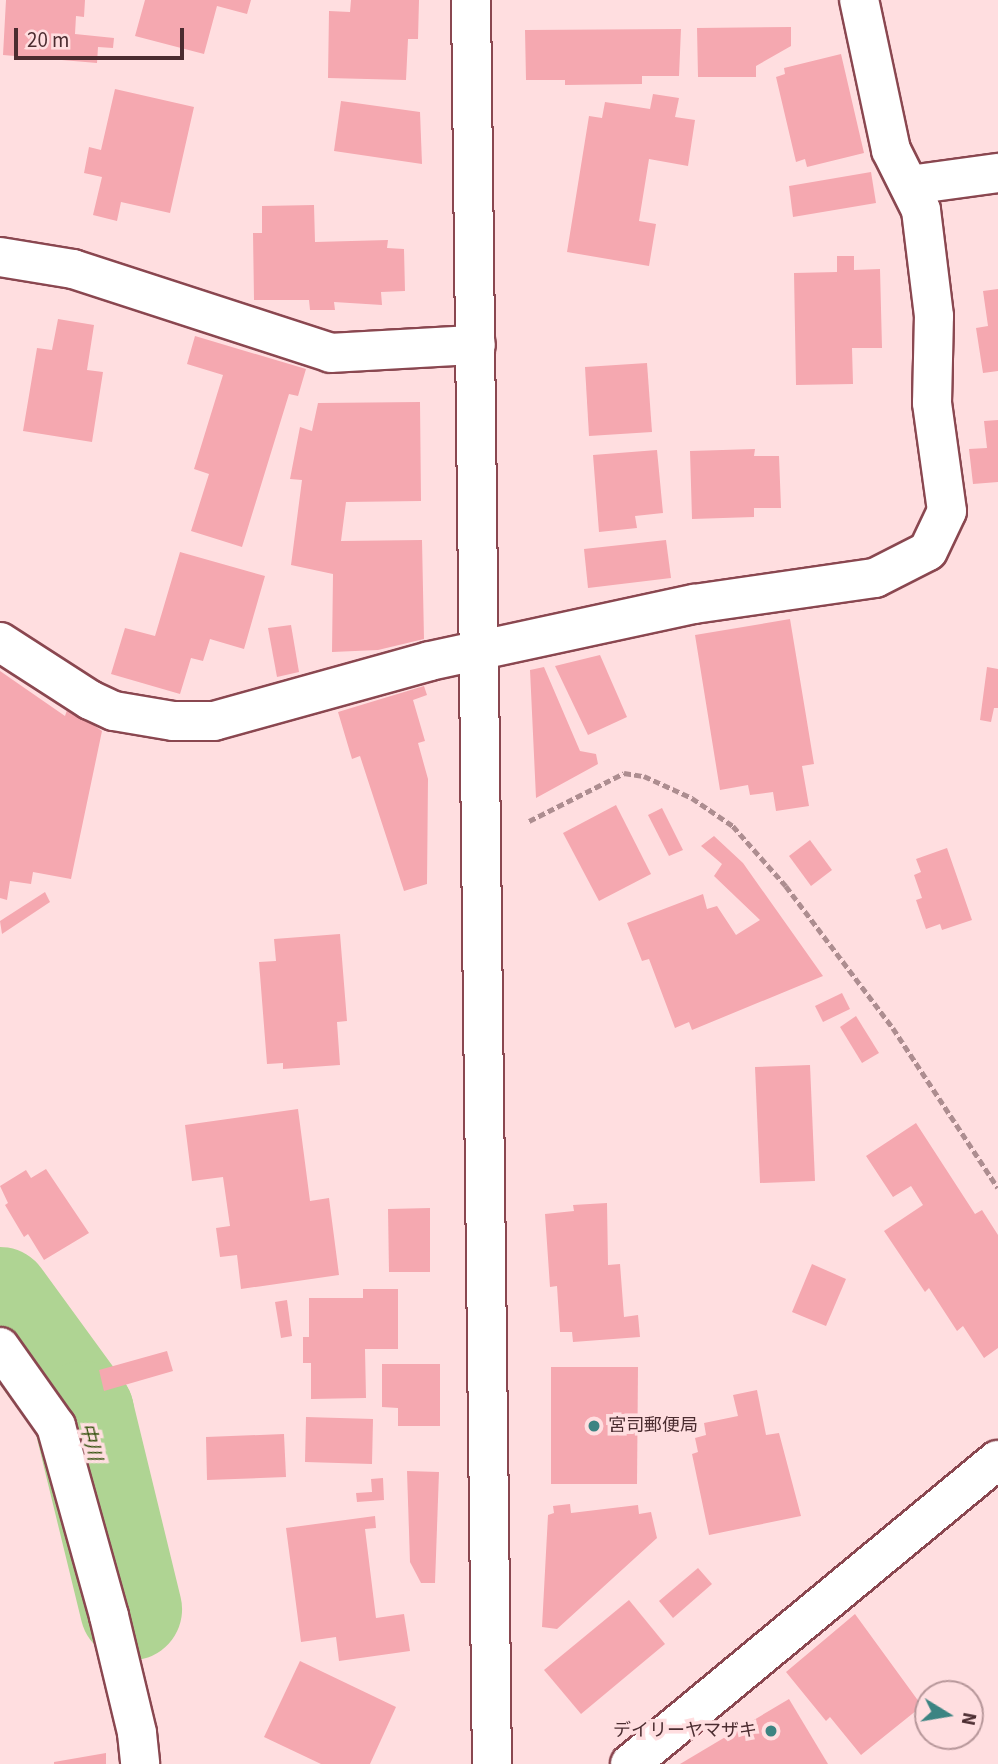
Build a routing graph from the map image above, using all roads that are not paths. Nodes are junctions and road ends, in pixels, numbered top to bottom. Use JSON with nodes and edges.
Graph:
{"nodes":[{"id":1,"x":471,"y":0,"type":"edge"},
{"id":2,"x":859,"y":0,"type":"edge"},
{"id":3,"x":998,"y":173,"type":"edge"},
{"id":4,"x":910,"y":185,"type":"junction"},
{"id":5,"x":0,"y":257,"type":"edge"},
{"id":6,"x":476,"y":345,"type":"junction"},
{"id":7,"x":0,"y":642,"type":"edge"},
{"id":8,"x":479,"y":652,"type":"junction"},
{"id":9,"x":0,"y":1347,"type":"edge"},
{"id":10,"x":998,"y":1460,"type":"edge"},
{"id":11,"x":140,"y":1764,"type":"edge"},
{"id":12,"x":492,"y":1764,"type":"edge"},
{"id":13,"x":630,"y":1764,"type":"edge"}],
"edges":[{"from":1,"to":6,"type":"street"},
{"from":2,"to":4,"type":"street"},
{"from":3,"to":4,"type":"street"},
{"from":4,"to":8,"type":"street"},
{"from":5,"to":6,"type":"street"},
{"from":6,"to":8,"type":"street"},
{"from":7,"to":8,"type":"street"},
{"from":8,"to":12,"type":"street"},
{"from":9,"to":11,"type":"street"},
{"from":10,"to":13,"type":"street"}]}
